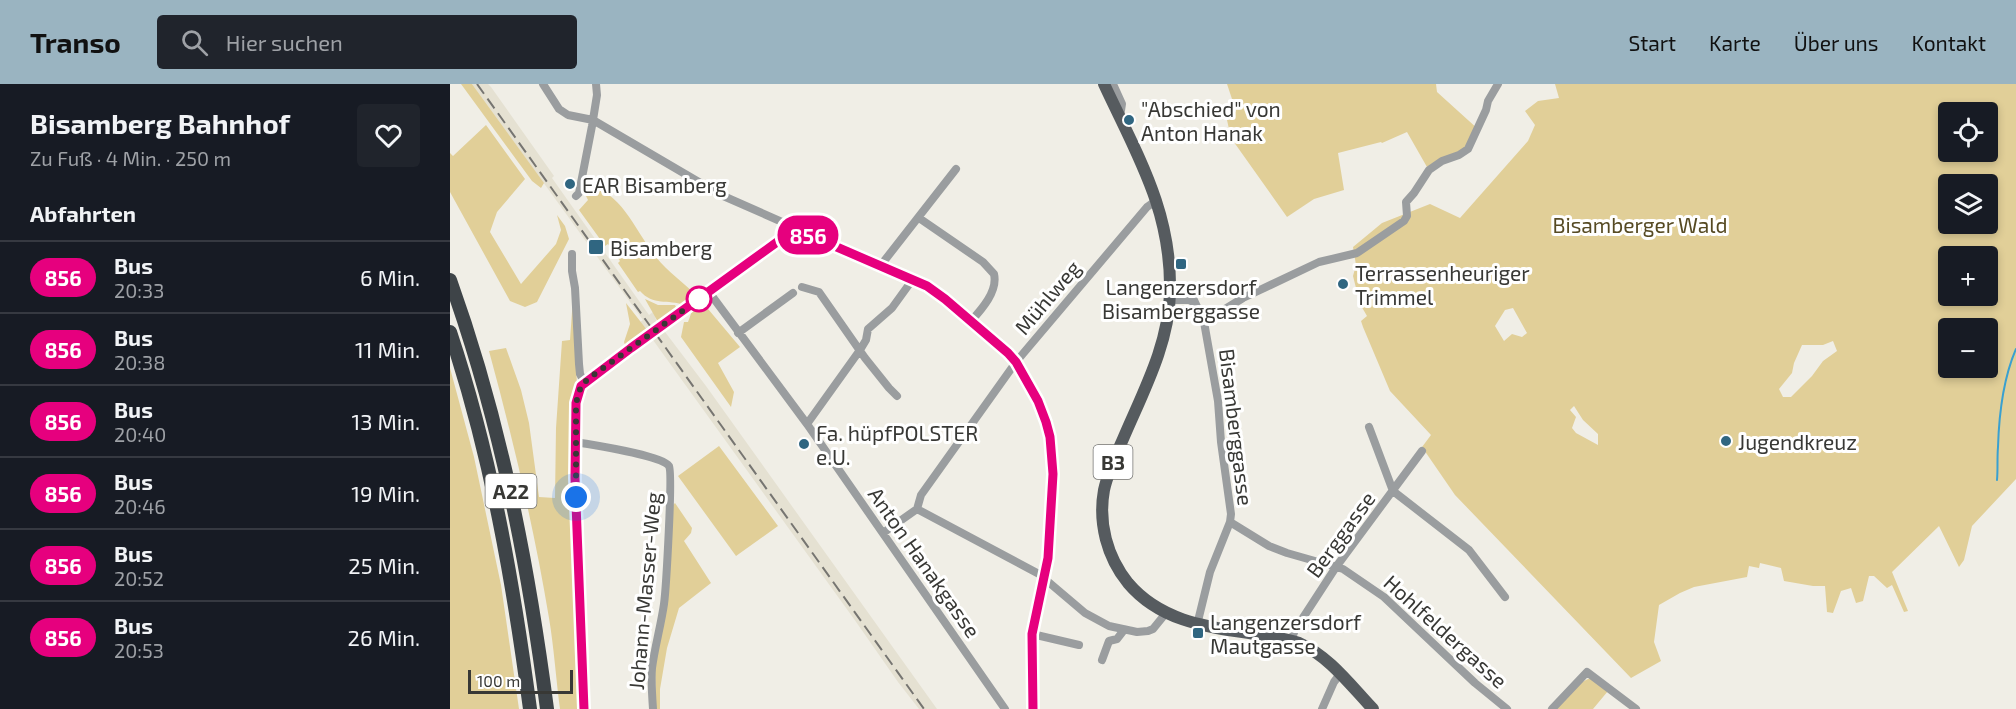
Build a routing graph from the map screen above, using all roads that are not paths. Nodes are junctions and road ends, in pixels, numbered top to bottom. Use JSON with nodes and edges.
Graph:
{"nodes":[{"id":1,"x":543,"y":84,"type":"edge"},
{"id":2,"x":596,"y":84,"type":"edge"},
{"id":3,"x":1104,"y":84,"type":"edge"},
{"id":4,"x":1113,"y":84,"type":"edge"},
{"id":5,"x":1498,"y":84,"type":"edge"},
{"id":6,"x":1120,"y":118,"type":"junction"},
{"id":7,"x":593,"y":120,"type":"junction"},
{"id":8,"x":956,"y":169,"type":"dead end"},
{"id":9,"x":576,"y":196,"type":"dead end"},
{"id":10,"x":1157,"y":200,"type":"junction"},
{"id":11,"x":919,"y":218,"type":"junction"},
{"id":12,"x":795,"y":229,"type":"junction"},
{"id":13,"x":572,"y":254,"type":"dead end"},
{"id":14,"x":881,"y":265,"type":"junction"},
{"id":15,"x":450,"y":279,"type":"edge"},
{"id":16,"x":913,"y":279,"type":"junction"},
{"id":17,"x":802,"y":287,"type":"dead end"},
{"id":18,"x":709,"y":292,"type":"junction"},
{"id":19,"x":793,"y":292,"type":"dead end"},
{"id":20,"x":1170,"y":294,"type":"junction"},
{"id":21,"x":971,"y":321,"type":"junction"},
{"id":22,"x":1204,"y":322,"type":"junction"},
{"id":23,"x":450,"y":332,"type":"edge"},
{"id":24,"x":738,"y":333,"type":"junction"},
{"id":25,"x":860,"y":350,"type":"junction"},
{"id":26,"x":1016,"y":362,"type":"junction"},
{"id":27,"x":584,"y":382,"type":"junction"},
{"id":28,"x":897,"y":396,"type":"dead end"},
{"id":29,"x":807,"y":424,"type":"junction"},
{"id":30,"x":1368,"y":427,"type":"dead end"},
{"id":31,"x":576,"y":442,"type":"junction"},
{"id":32,"x":1422,"y":451,"type":"dead end"},
{"id":33,"x":1393,"y":491,"type":"junction"},
{"id":34,"x":917,"y":509,"type":"junction"},
{"id":35,"x":1230,"y":522,"type":"junction"},
{"id":36,"x":883,"y":533,"type":"junction"},
{"id":37,"x":1336,"y":567,"type":"junction"},
{"id":38,"x":1045,"y":579,"type":"junction"},
{"id":39,"x":1505,"y":597,"type":"dead end"},
{"id":40,"x":1166,"y":613,"type":"junction"},
{"id":41,"x":1197,"y":625,"type":"junction"},
{"id":42,"x":1124,"y":630,"type":"junction"},
{"id":43,"x":1032,"y":634,"type":"junction"},
{"id":44,"x":1291,"y":641,"type":"junction"},
{"id":45,"x":1079,"y":645,"type":"dead end"},
{"id":46,"x":1102,"y":660,"type":"dead end"},
{"id":47,"x":1340,"y":674,"type":"junction"},
{"id":48,"x":530,"y":709,"type":"edge"},
{"id":49,"x":547,"y":709,"type":"edge"},
{"id":50,"x":584,"y":709,"type":"edge"},
{"id":51,"x":653,"y":709,"type":"edge"},
{"id":52,"x":1005,"y":709,"type":"edge"},
{"id":53,"x":1033,"y":709,"type":"edge"},
{"id":54,"x":1322,"y":709,"type":"edge"},
{"id":55,"x":1373,"y":709,"type":"edge"},
{"id":56,"x":1507,"y":709,"type":"edge"},
{"id":57,"x":1552,"y":709,"type":"edge"},
{"id":58,"x":1636,"y":709,"type":"edge"}],
"edges":[{"from":1,"to":7,"type":"street"},
{"from":2,"to":7,"type":"street"},
{"from":3,"to":6,"type":"main road","number":"B3"},
{"from":4,"to":6,"type":"street"},
{"from":5,"to":22,"type":"street"},
{"from":6,"to":10,"type":"main road","number":"B3"},
{"from":7,"to":9,"type":"street"},
{"from":7,"to":12,"type":"street"},
{"from":8,"to":11,"type":"street"},
{"from":10,"to":20,"type":"main road","number":"B3"},
{"from":10,"to":26,"type":"street","name":"Mühlweg"},
{"from":11,"to":14,"type":"street"},
{"from":11,"to":21,"type":"street"},
{"from":12,"to":14,"type":"street"},
{"from":12,"to":18,"type":"street"},
{"from":13,"to":27,"type":"street"},
{"from":14,"to":16,"type":"street"},
{"from":15,"to":49,"type":"highway","number":"A22"},
{"from":16,"to":21,"type":"street"},
{"from":16,"to":25,"type":"street"},
{"from":17,"to":25,"type":"street"},
{"from":18,"to":24,"type":"street","name":"Anton Hanakgasse"},
{"from":18,"to":27,"type":"street"},
{"from":19,"to":24,"type":"street"},
{"from":20,"to":22,"type":"street","name":"Bisamberggasse"},
{"from":20,"to":40,"type":"main road","number":"B3"},
{"from":21,"to":26,"type":"street"},
{"from":22,"to":35,"type":"street","name":"Bisamberggasse"},
{"from":23,"to":48,"type":"highway","number":"A22"},
{"from":24,"to":29,"type":"street","name":"Anton Hanakgasse"},
{"from":25,"to":28,"type":"street"},
{"from":25,"to":29,"type":"street"},
{"from":26,"to":34,"type":"street","name":"Mühlweg"},
{"from":26,"to":38,"type":"street"},
{"from":27,"to":31,"type":"street"},
{"from":29,"to":36,"type":"street","name":"Anton Hanakgasse"},
{"from":30,"to":33,"type":"street"},
{"from":31,"to":50,"type":"street"},
{"from":31,"to":51,"type":"street","name":"Johann-Masser-Weg"},
{"from":32,"to":33,"type":"street","name":"Berggasse"},
{"from":33,"to":37,"type":"street","name":"Berggasse"},
{"from":33,"to":39,"type":"street"},
{"from":34,"to":36,"type":"street","name":"Mühlweg"},
{"from":34,"to":38,"type":"street"},
{"from":35,"to":37,"type":"street","name":"Hohlfeldergasse"},
{"from":35,"to":41,"type":"street","name":"Bisamberggasse"},
{"from":36,"to":52,"type":"street","name":"Anton Hanakgasse"},
{"from":37,"to":44,"type":"street","name":"Berggasse"},
{"from":37,"to":56,"type":"street","name":"Hohlfeldergasse"},
{"from":38,"to":42,"type":"street"},
{"from":38,"to":43,"type":"street"},
{"from":40,"to":41,"type":"main road","number":"B3"},
{"from":40,"to":42,"type":"street"},
{"from":41,"to":44,"type":"main road","number":"B3"},
{"from":42,"to":46,"type":"street"},
{"from":43,"to":45,"type":"street"},
{"from":43,"to":53,"type":"street"},
{"from":44,"to":47,"type":"main road","number":"B3"},
{"from":47,"to":54,"type":"street"},
{"from":47,"to":55,"type":"main road","number":"B3"},
{"from":57,"to":58,"type":"street"}]}
